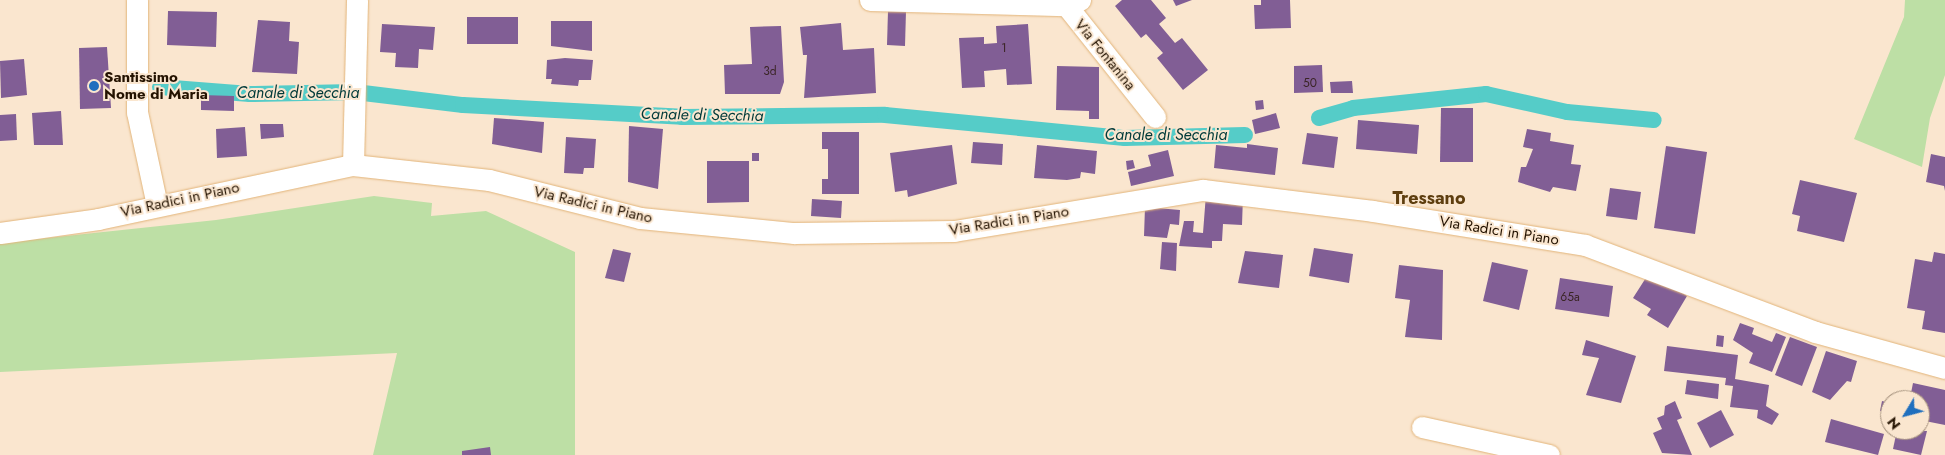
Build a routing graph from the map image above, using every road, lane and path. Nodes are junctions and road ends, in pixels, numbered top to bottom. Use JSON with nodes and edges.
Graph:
{"nodes":[{"id":1,"x":136,"y":0,"type":"edge"},
{"id":2,"x":357,"y":0,"type":"edge"},
{"id":3,"x":870,"y":0,"type":"edge"},
{"id":4,"x":879,"y":0,"type":"edge"},
{"id":5,"x":1073,"y":3,"type":"edge"},
{"id":6,"x":1155,"y":117,"type":"dead end"},
{"id":7,"x":353,"y":164,"type":"junction"},
{"id":8,"x":157,"y":205,"type":"junction"},
{"id":9,"x":0,"y":233,"type":"edge"},
{"id":10,"x":1945,"y":368,"type":"edge"},
{"id":11,"x":1422,"y":427,"type":"dead end"},
{"id":12,"x":1549,"y":455,"type":"edge"}],
"edges":[{"from":1,"to":8,"type":"street"},
{"from":2,"to":7,"type":"street"},
{"from":3,"to":4,"type":"street","name":"Via Fontanina"},
{"from":4,"to":5,"type":"street","name":"Via Fontanina"},
{"from":5,"to":6,"type":"street","name":"Via Fontanina"},
{"from":7,"to":8,"type":"street","name":"Via Radici in Piano"},
{"from":7,"to":10,"type":"street","name":"Via Radici in Piano"},
{"from":8,"to":9,"type":"street","name":"Via Radici in Piano"},
{"from":11,"to":12,"type":"street"}]}
